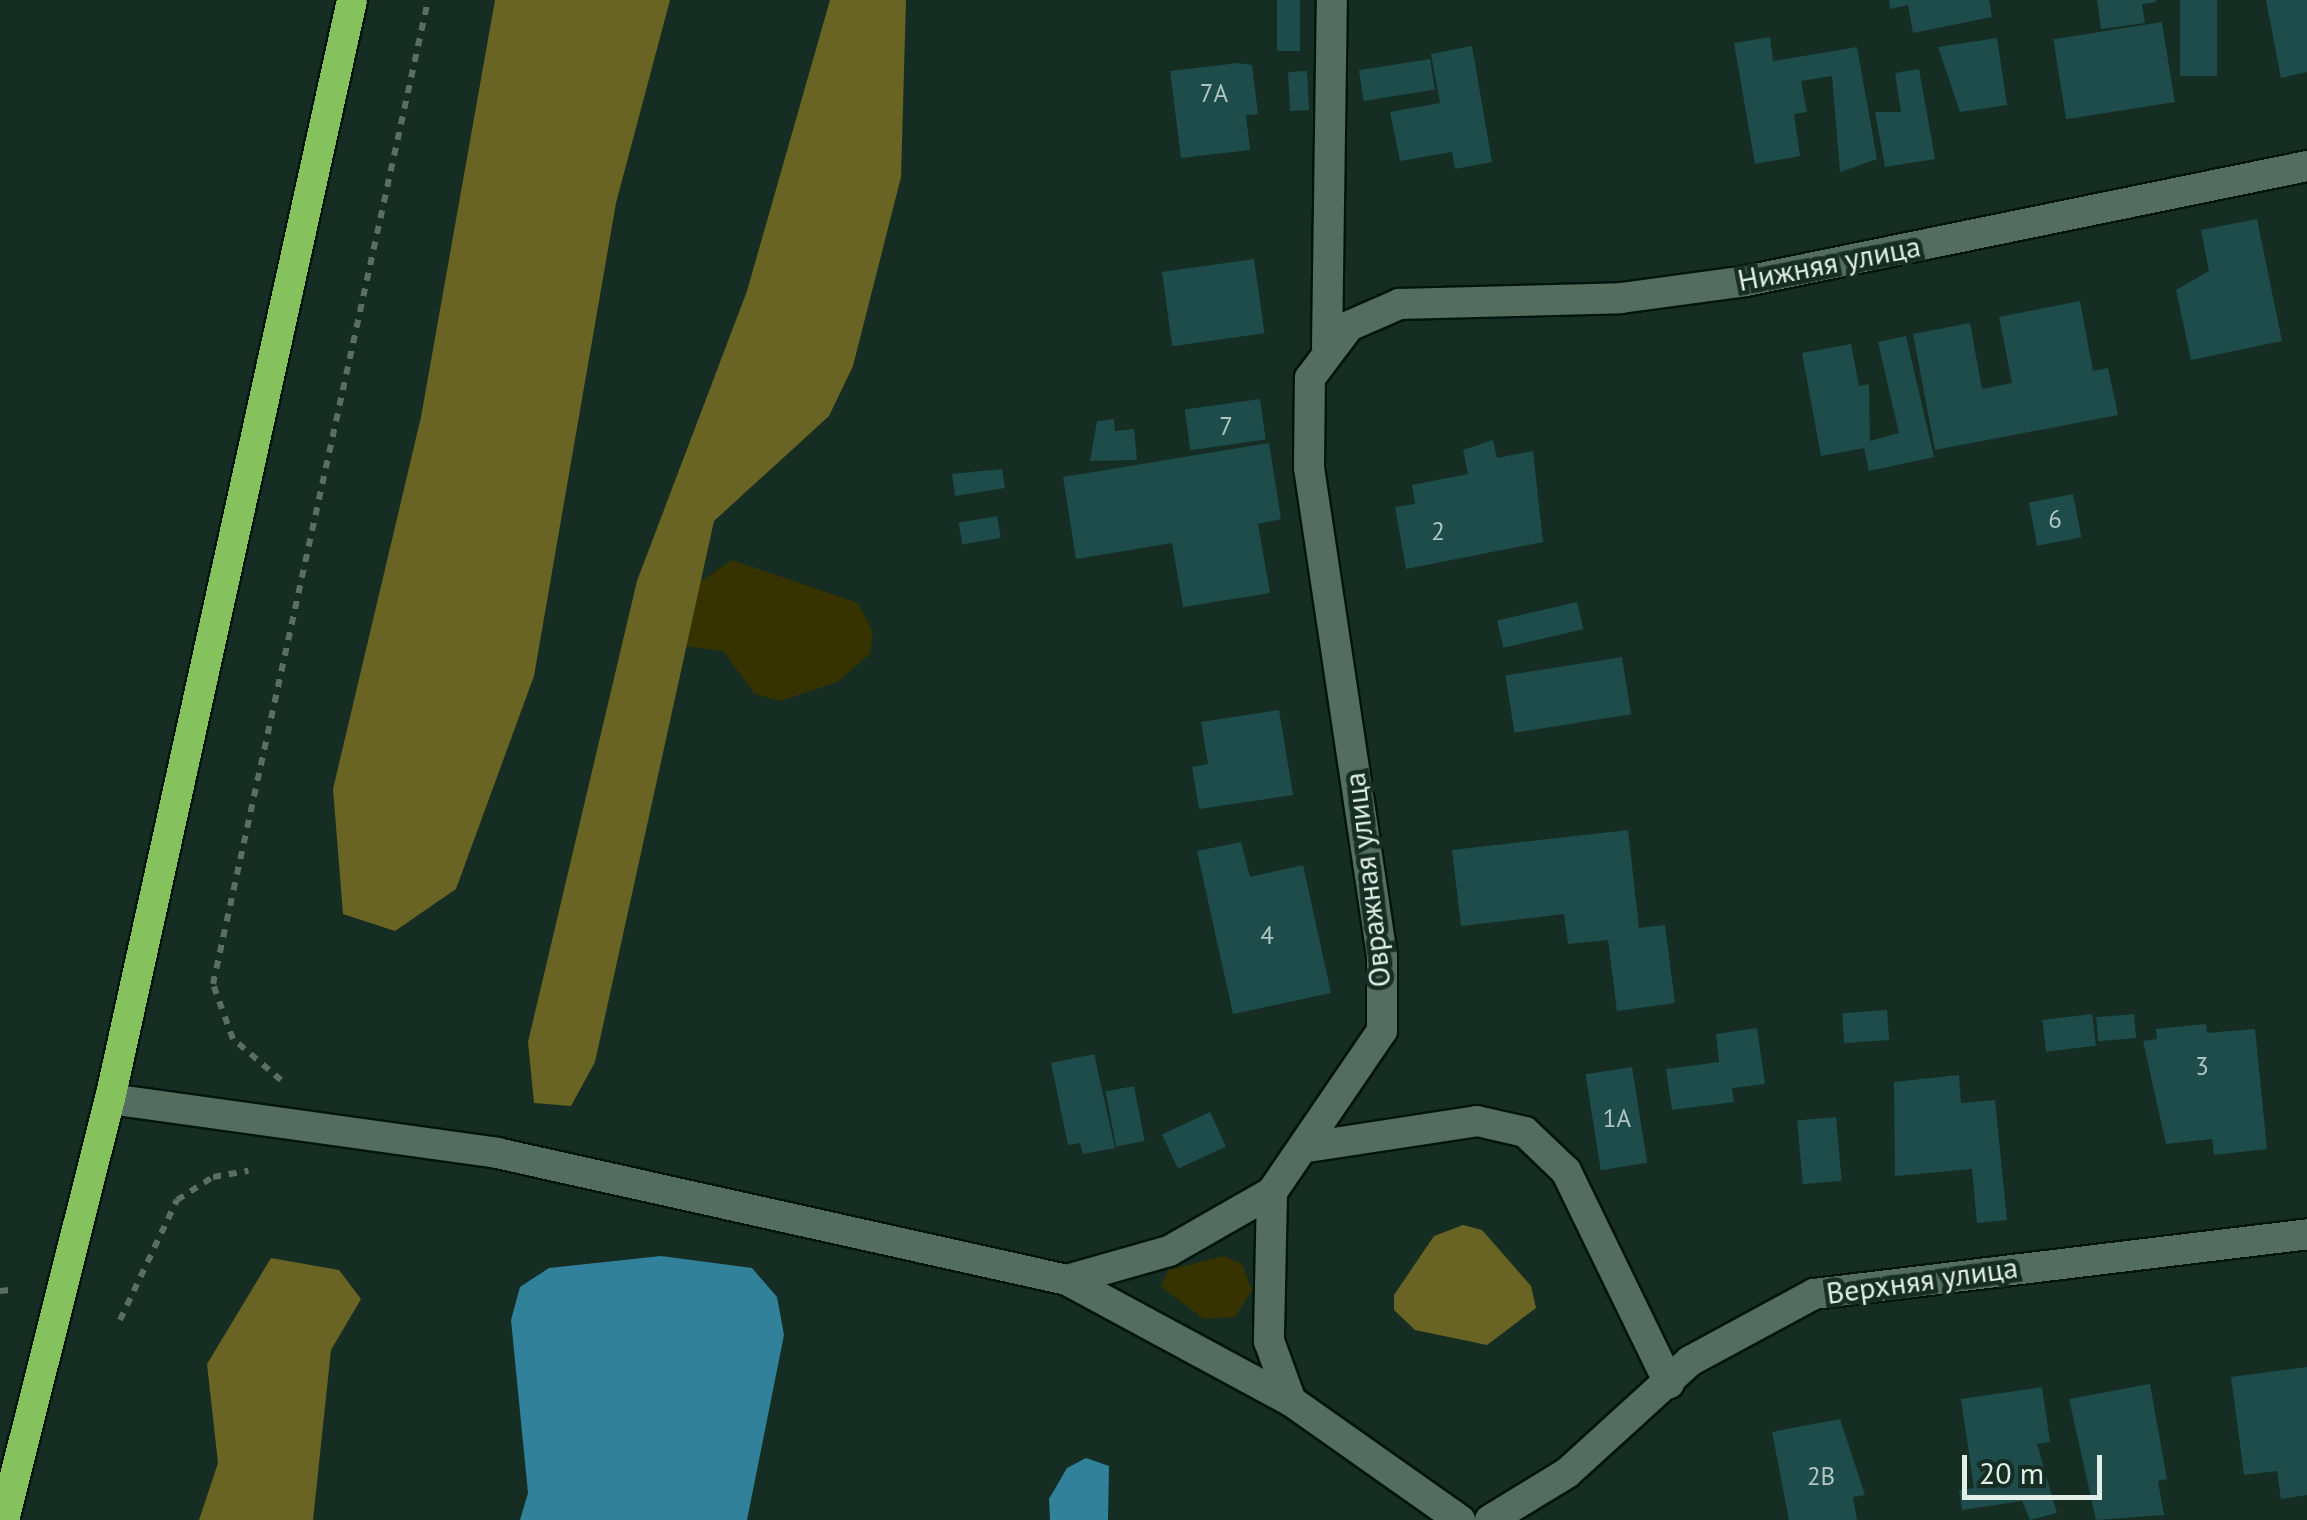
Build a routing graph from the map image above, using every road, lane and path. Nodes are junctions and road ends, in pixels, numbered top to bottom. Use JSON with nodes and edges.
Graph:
{"nodes":[{"id":1,"x":352,"y":0,"type":"edge"},
{"id":2,"x":428,"y":0,"type":"edge"},
{"id":3,"x":1332,"y":0,"type":"edge"},
{"id":4,"x":2307,"y":166,"type":"edge"},
{"id":5,"x":1338,"y":336,"type":"junction"},
{"id":6,"x":281,"y":1080,"type":"dead end"},
{"id":7,"x":110,"y":1099,"type":"junction"},
{"id":8,"x":1308,"y":1147,"type":"junction"},
{"id":9,"x":248,"y":1171,"type":"dead end"},
{"id":10,"x":1272,"y":1192,"type":"junction"},
{"id":11,"x":2307,"y":1234,"type":"edge"},
{"id":12,"x":1066,"y":1280,"type":"junction"},
{"id":13,"x":10,"y":1290,"type":"dead end"},
{"id":14,"x":0,"y":1291,"type":"edge"},
{"id":15,"x":120,"y":1320,"type":"dead end"},
{"id":16,"x":1668,"y":1383,"type":"junction"},
{"id":17,"x":1291,"y":1401,"type":"junction"},
{"id":18,"x":4,"y":1520,"type":"edge"},
{"id":19,"x":1460,"y":1520,"type":"edge"},
{"id":20,"x":1490,"y":1520,"type":"edge"}],
"edges":[{"from":1,"to":7,"type":"highway"},
{"from":2,"to":6,"type":"path"},
{"from":3,"to":5,"type":"street","name":"Овражная улица"},
{"from":4,"to":5,"type":"street","name":"Нижняя улица"},
{"from":5,"to":8,"type":"street","name":"Овражная улица"},
{"from":7,"to":12,"type":"street"},
{"from":7,"to":18,"type":"highway"},
{"from":8,"to":10,"type":"street","name":"Овражная улица"},
{"from":8,"to":16,"type":"street"},
{"from":9,"to":15,"type":"path"},
{"from":10,"to":12,"type":"street","name":"Овражная улица"},
{"from":10,"to":17,"type":"street"},
{"from":11,"to":16,"type":"street","name":"Верхняя улица"},
{"from":12,"to":17,"type":"street"},
{"from":13,"to":14,"type":"path"},
{"from":16,"to":20,"type":"street","name":"Верхняя улица"},
{"from":17,"to":19,"type":"street"}]}
